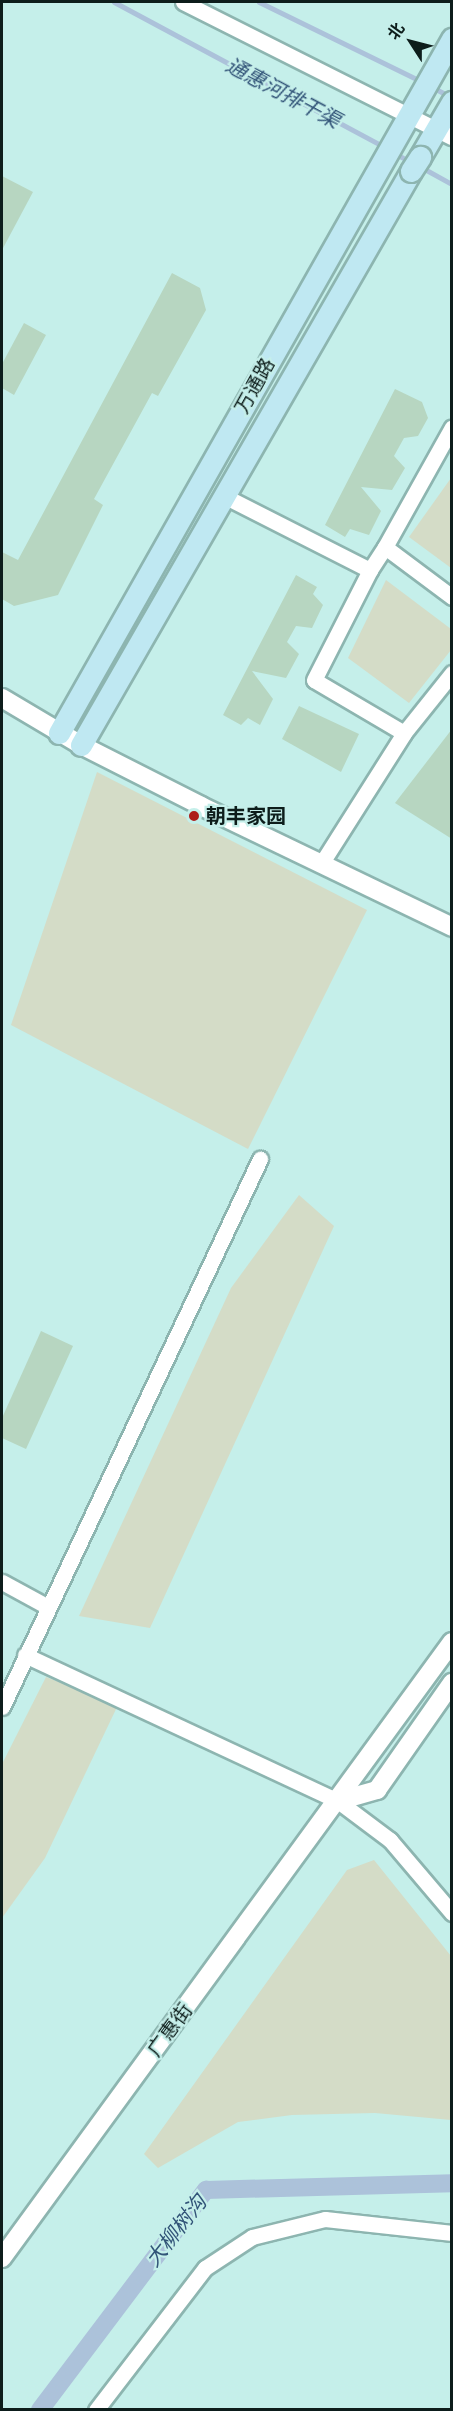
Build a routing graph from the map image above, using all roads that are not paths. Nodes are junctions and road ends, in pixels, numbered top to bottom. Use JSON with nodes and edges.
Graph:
{"nodes":[{"id":1,"x":183,"y":2,"type":"edge"},
{"id":2,"x":452,"y":39,"type":"edge"},
{"id":3,"x":451,"y":104,"type":"edge"},
{"id":4,"x":409,"y":114,"type":"junction"},
{"id":5,"x":444,"y":133,"type":"edge"},
{"id":6,"x":452,"y":427,"type":"edge"},
{"id":7,"x":224,"y":496,"type":"junction"},
{"id":8,"x":385,"y":547,"type":"junction"},
{"id":9,"x":370,"y":570,"type":"junction"},
{"id":10,"x":452,"y":597,"type":"edge"},
{"id":11,"x":452,"y":673,"type":"edge"},
{"id":12,"x":2,"y":698,"type":"edge"},
{"id":13,"x":59,"y":733,"type":"junction"},
{"id":14,"x":404,"y":733,"type":"junction"},
{"id":15,"x":81,"y":745,"type":"junction"},
{"id":16,"x":321,"y":864,"type":"junction"},
{"id":17,"x":452,"y":927,"type":"edge"},
{"id":18,"x":260,"y":1159,"type":"dead end"},
{"id":19,"x":2,"y":1582,"type":"edge"},
{"id":20,"x":48,"y":1606,"type":"junction"},
{"id":21,"x":452,"y":1642,"type":"edge"},
{"id":22,"x":26,"y":1655,"type":"junction"},
{"id":23,"x":452,"y":1683,"type":"edge"},
{"id":24,"x":2,"y":1707,"type":"edge"},
{"id":25,"x":338,"y":1801,"type":"junction"},
{"id":26,"x":452,"y":1913,"type":"edge"},
{"id":27,"x":452,"y":2233,"type":"edge"},
{"id":28,"x":2,"y":2258,"type":"edge"},
{"id":29,"x":96,"y":2409,"type":"edge"}],
"edges":[{"from":1,"to":4,"type":"street"},
{"from":2,"to":4,"type":"main road","name":"万通路"},
{"from":3,"to":5,"type":"main road","name":"万通路"},
{"from":4,"to":5,"type":"street"},
{"from":4,"to":13,"type":"main road","name":"万通路"},
{"from":5,"to":7,"type":"main road","name":"万通路"},
{"from":6,"to":8,"type":"street"},
{"from":7,"to":9,"type":"street"},
{"from":7,"to":15,"type":"main road","name":"万通路"},
{"from":8,"to":9,"type":"street"},
{"from":8,"to":10,"type":"street"},
{"from":9,"to":14,"type":"street"},
{"from":11,"to":14,"type":"street"},
{"from":12,"to":13,"type":"street"},
{"from":13,"to":15,"type":"street"},
{"from":14,"to":16,"type":"street"},
{"from":15,"to":16,"type":"street"},
{"from":16,"to":17,"type":"street"},
{"from":18,"to":20,"type":"street"},
{"from":19,"to":20,"type":"street"},
{"from":20,"to":22,"type":"street"},
{"from":21,"to":25,"type":"street","name":"广惠街"},
{"from":22,"to":24,"type":"street"},
{"from":22,"to":25,"type":"street"},
{"from":23,"to":25,"type":"street"},
{"from":25,"to":26,"type":"street"},
{"from":25,"to":28,"type":"street","name":"广惠街"},
{"from":27,"to":29,"type":"street"}]}
